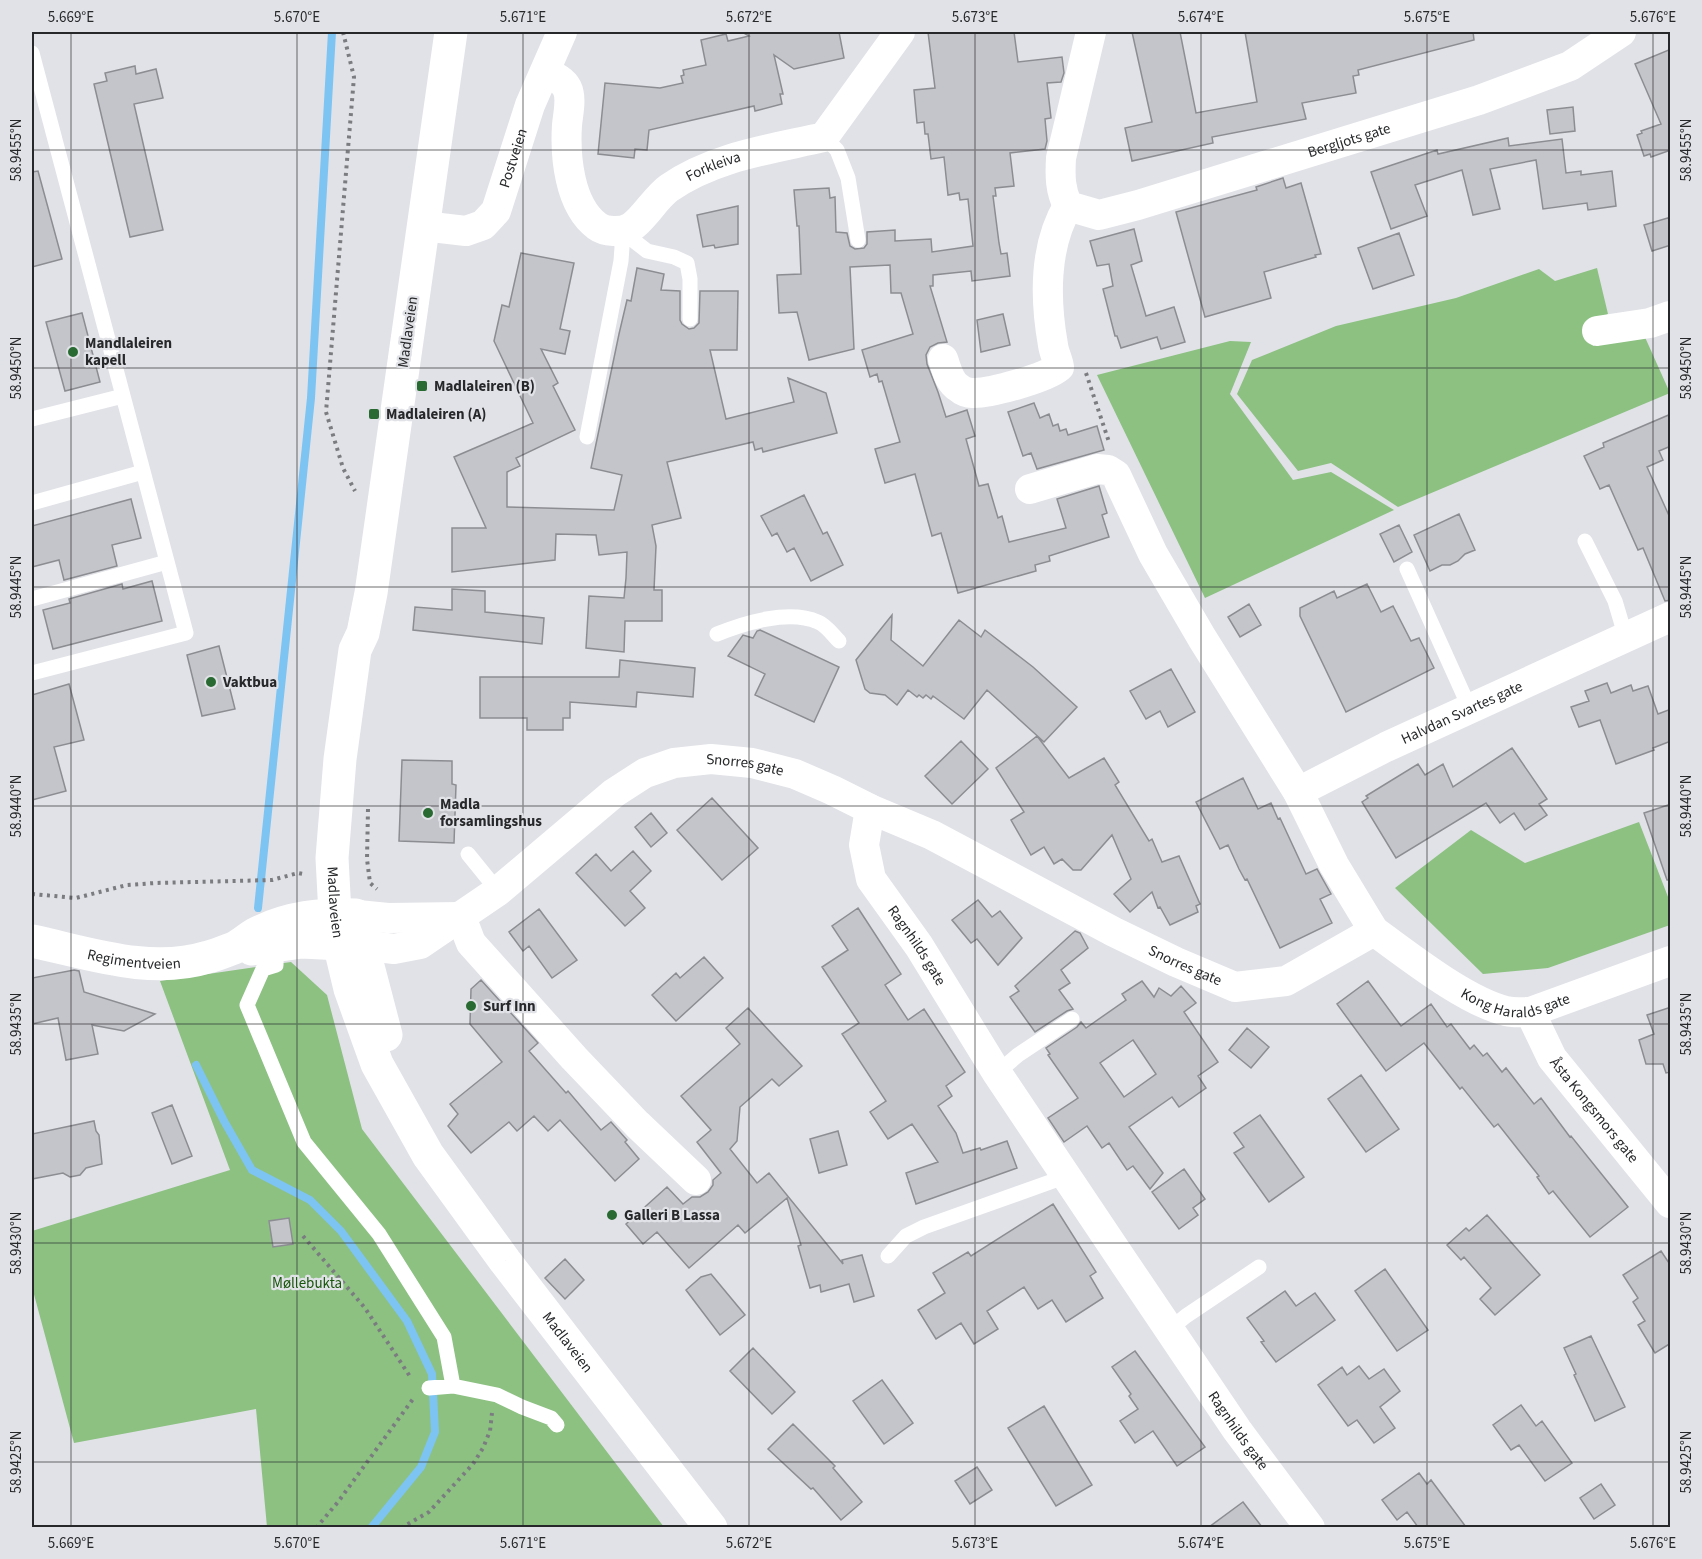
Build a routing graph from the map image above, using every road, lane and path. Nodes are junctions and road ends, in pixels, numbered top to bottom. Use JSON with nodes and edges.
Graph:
{"nodes":[{"id":1,"x":343,"y":32,"type":"edge"},
{"id":2,"x":451,"y":32,"type":"edge"},
{"id":3,"x":562,"y":32,"type":"edge"},
{"id":4,"x":900,"y":32,"type":"edge"},
{"id":5,"x":1090,"y":32,"type":"edge"},
{"id":6,"x":1621,"y":32,"type":"edge"},
{"id":7,"x":32,"y":53,"type":"edge"},
{"id":8,"x":545,"y":72,"type":"junction"},
{"id":9,"x":824,"y":137,"type":"junction"},
{"id":10,"x":1068,"y":206,"type":"junction"},
{"id":11,"x":423,"y":226,"type":"junction"},
{"id":12,"x":620,"y":230,"type":"junction"},
{"id":13,"x":858,"y":240,"type":"dead end"},
{"id":14,"x":1671,"y":315,"type":"edge"},
{"id":15,"x":690,"y":319,"type":"dead end"},
{"id":16,"x":1597,"y":332,"type":"dead end"},
{"id":17,"x":943,"y":359,"type":"dead end"},
{"id":18,"x":123,"y":396,"type":"junction"},
{"id":19,"x":32,"y":419,"type":"edge"},
{"id":20,"x":587,"y":437,"type":"dead end"},
{"id":21,"x":143,"y":472,"type":"junction"},
{"id":22,"x":1030,"y":489,"type":"dead end"},
{"id":23,"x":359,"y":497,"type":"dead end"},
{"id":24,"x":32,"y":503,"type":"edge"},
{"id":25,"x":1584,"y":541,"type":"dead end"},
{"id":26,"x":167,"y":562,"type":"junction"},
{"id":27,"x":1407,"y":569,"type":"dead end"},
{"id":28,"x":32,"y":599,"type":"edge"},
{"id":29,"x":1671,"y":616,"type":"edge"},
{"id":30,"x":717,"y":634,"type":"dead end"},
{"id":31,"x":1626,"y":638,"type":"junction"},
{"id":32,"x":839,"y":641,"type":"dead end"},
{"id":33,"x":32,"y":670,"type":"edge"},
{"id":34,"x":1470,"y":709,"type":"junction"},
{"id":35,"x":1298,"y":792,"type":"junction"},
{"id":36,"x":870,"y":809,"type":"junction"},
{"id":37,"x":468,"y":854,"type":"dead end"},
{"id":38,"x":310,"y":876,"type":"dead end"},
{"id":39,"x":498,"y":891,"type":"junction"},
{"id":40,"x":32,"y":894,"type":"edge"},
{"id":41,"x":461,"y":917,"type":"junction"},
{"id":42,"x":348,"y":929,"type":"junction"},
{"id":43,"x":1374,"y":931,"type":"junction"},
{"id":44,"x":274,"y":936,"type":"junction"},
{"id":45,"x":32,"y":941,"type":"edge"},
{"id":46,"x":1671,"y":961,"type":"edge"},
{"id":47,"x":1530,"y":1012,"type":"junction"},
{"id":48,"x":1072,"y":1019,"type":"dead end"},
{"id":49,"x":997,"y":1073,"type":"junction"},
{"id":50,"x":1067,"y":1176,"type":"junction"},
{"id":51,"x":696,"y":1180,"type":"dead end"},
{"id":52,"x":1671,"y":1203,"type":"edge"},
{"id":53,"x":303,"y":1236,"type":"dead end"},
{"id":54,"x":888,"y":1256,"type":"dead end"},
{"id":55,"x":1259,"y":1267,"type":"dead end"},
{"id":56,"x":1170,"y":1329,"type":"junction"},
{"id":57,"x":436,"y":1388,"type":"junction"},
{"id":58,"x":497,"y":1395,"type":"junction"},
{"id":59,"x":557,"y":1425,"type":"dead end"},
{"id":60,"x":316,"y":1527,"type":"edge"},
{"id":61,"x":401,"y":1527,"type":"edge"},
{"id":62,"x":711,"y":1527,"type":"edge"},
{"id":63,"x":1310,"y":1527,"type":"edge"}],
"edges":[{"from":1,"to":23,"type":"path"},
{"from":2,"to":11,"type":"main road","name":"Madlaveien"},
{"from":3,"to":8,"type":"street","name":"Postveien"},
{"from":4,"to":9,"type":"street"},
{"from":5,"to":10,"type":"street"},
{"from":6,"to":10,"type":"street","name":"Bergljots gate"},
{"from":7,"to":18,"type":"lane"},
{"from":8,"to":11,"type":"street","name":"Postveien"},
{"from":8,"to":12,"type":"street"},
{"from":9,"to":12,"type":"street","name":"Forkleiva"},
{"from":9,"to":13,"type":"lane"},
{"from":10,"to":17,"type":"street"},
{"from":11,"to":42,"type":"main road","name":"Madlaveien"},
{"from":12,"to":15,"type":"lane"},
{"from":12,"to":20,"type":"lane"},
{"from":14,"to":16,"type":"street"},
{"from":18,"to":19,"type":"lane"},
{"from":18,"to":21,"type":"lane"},
{"from":21,"to":24,"type":"lane"},
{"from":21,"to":26,"type":"lane"},
{"from":22,"to":35,"type":"street"},
{"from":25,"to":31,"type":"lane"},
{"from":26,"to":28,"type":"lane"},
{"from":26,"to":33,"type":"lane"},
{"from":27,"to":34,"type":"lane"},
{"from":29,"to":31,"type":"street","name":"Halvdan Svartes gate"},
{"from":30,"to":32,"type":"lane"},
{"from":31,"to":34,"type":"street","name":"Halvdan Svartes gate"},
{"from":34,"to":35,"type":"street","name":"Halvdan Svartes gate"},
{"from":35,"to":43,"type":"street"},
{"from":36,"to":39,"type":"street","name":"Snorres gate"},
{"from":36,"to":43,"type":"street","name":"Snorres gate"},
{"from":36,"to":49,"type":"street","name":"Ragnhilds gate"},
{"from":37,"to":39,"type":"lane"},
{"from":38,"to":40,"type":"path"},
{"from":39,"to":41,"type":"street","name":"Snorres gate"},
{"from":41,"to":42,"type":"street","name":"Snorres gate"},
{"from":41,"to":51,"type":"street"},
{"from":42,"to":44,"type":"main road","name":"Regimentveien"},
{"from":42,"to":62,"type":"main road","name":"Madlaveien"},
{"from":43,"to":47,"type":"street","name":"Kong Haralds gate"},
{"from":44,"to":45,"type":"main road","name":"Regimentveien"},
{"from":44,"to":57,"type":"lane"},
{"from":46,"to":47,"type":"street","name":"Kong Haralds gate"},
{"from":47,"to":52,"type":"street","name":"Åsta Kongsmors gate"},
{"from":48,"to":49,"type":"lane"},
{"from":49,"to":50,"type":"street","name":"Ragnhilds gate"},
{"from":50,"to":54,"type":"lane"},
{"from":50,"to":56,"type":"street","name":"Ragnhilds gate"},
{"from":53,"to":57,"type":"path"},
{"from":55,"to":56,"type":"lane"},
{"from":56,"to":63,"type":"street","name":"Ragnhilds gate"},
{"from":57,"to":58,"type":"lane"},
{"from":57,"to":60,"type":"path"},
{"from":58,"to":59,"type":"lane"},
{"from":58,"to":61,"type":"path"}]}
